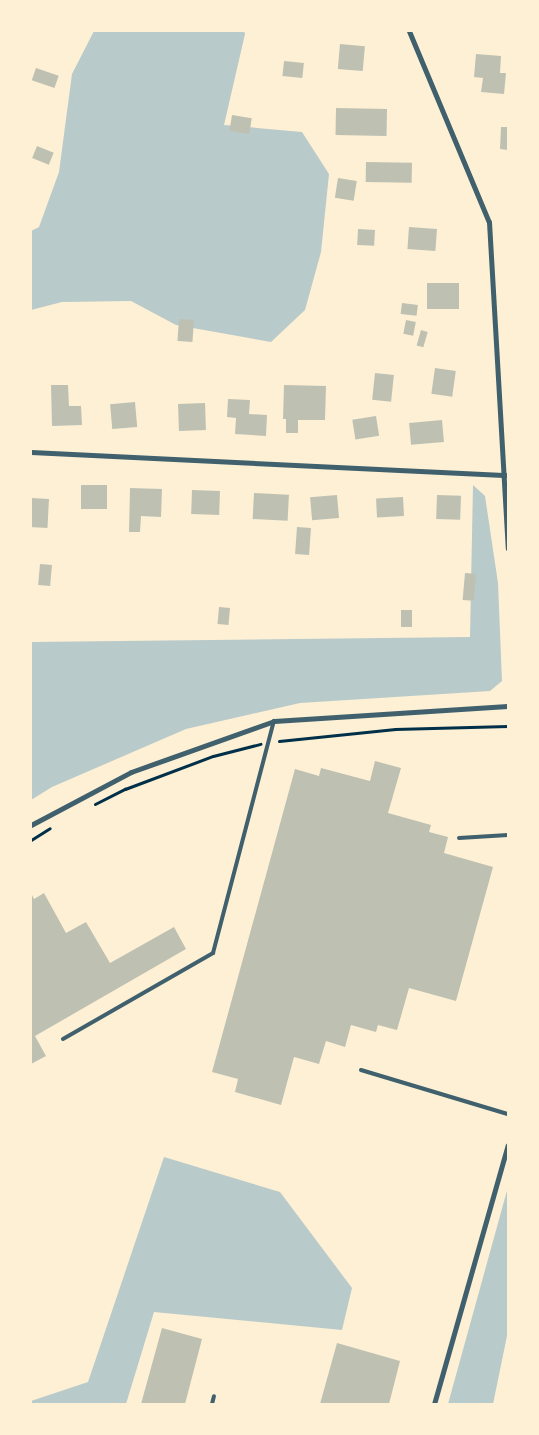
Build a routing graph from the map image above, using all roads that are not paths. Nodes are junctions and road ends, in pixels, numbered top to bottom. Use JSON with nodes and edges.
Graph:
{"nodes":[{"id":1,"x":409,"y":31,"type":"edge"},
{"id":2,"x":31,"y":452,"type":"edge"},
{"id":3,"x":506,"y":474,"type":"edge"},
{"id":4,"x":508,"y":548,"type":"edge"},
{"id":5,"x":508,"y":706,"type":"edge"},
{"id":6,"x":274,"y":721,"type":"junction"},
{"id":7,"x":31,"y":825,"type":"edge"},
{"id":8,"x":508,"y":835,"type":"edge"},
{"id":9,"x":459,"y":838,"type":"dead end"},
{"id":10,"x":63,"y":1039,"type":"dead end"},
{"id":11,"x":361,"y":1070,"type":"dead end"},
{"id":12,"x":508,"y":1114,"type":"edge"},
{"id":13,"x":508,"y":1145,"type":"edge"},
{"id":14,"x":214,"y":1396,"type":"dead end"},
{"id":15,"x":212,"y":1404,"type":"edge"},
{"id":16,"x":434,"y":1404,"type":"edge"}],
"edges":[{"from":1,"to":3,"type":"street"},
{"from":2,"to":3,"type":"street"},
{"from":3,"to":4,"type":"street"},
{"from":5,"to":6,"type":"street"},
{"from":6,"to":7,"type":"street"},
{"from":6,"to":10,"type":"lane"},
{"from":8,"to":9,"type":"lane"},
{"from":11,"to":12,"type":"lane"},
{"from":13,"to":16,"type":"street"},
{"from":14,"to":15,"type":"lane"}]}
